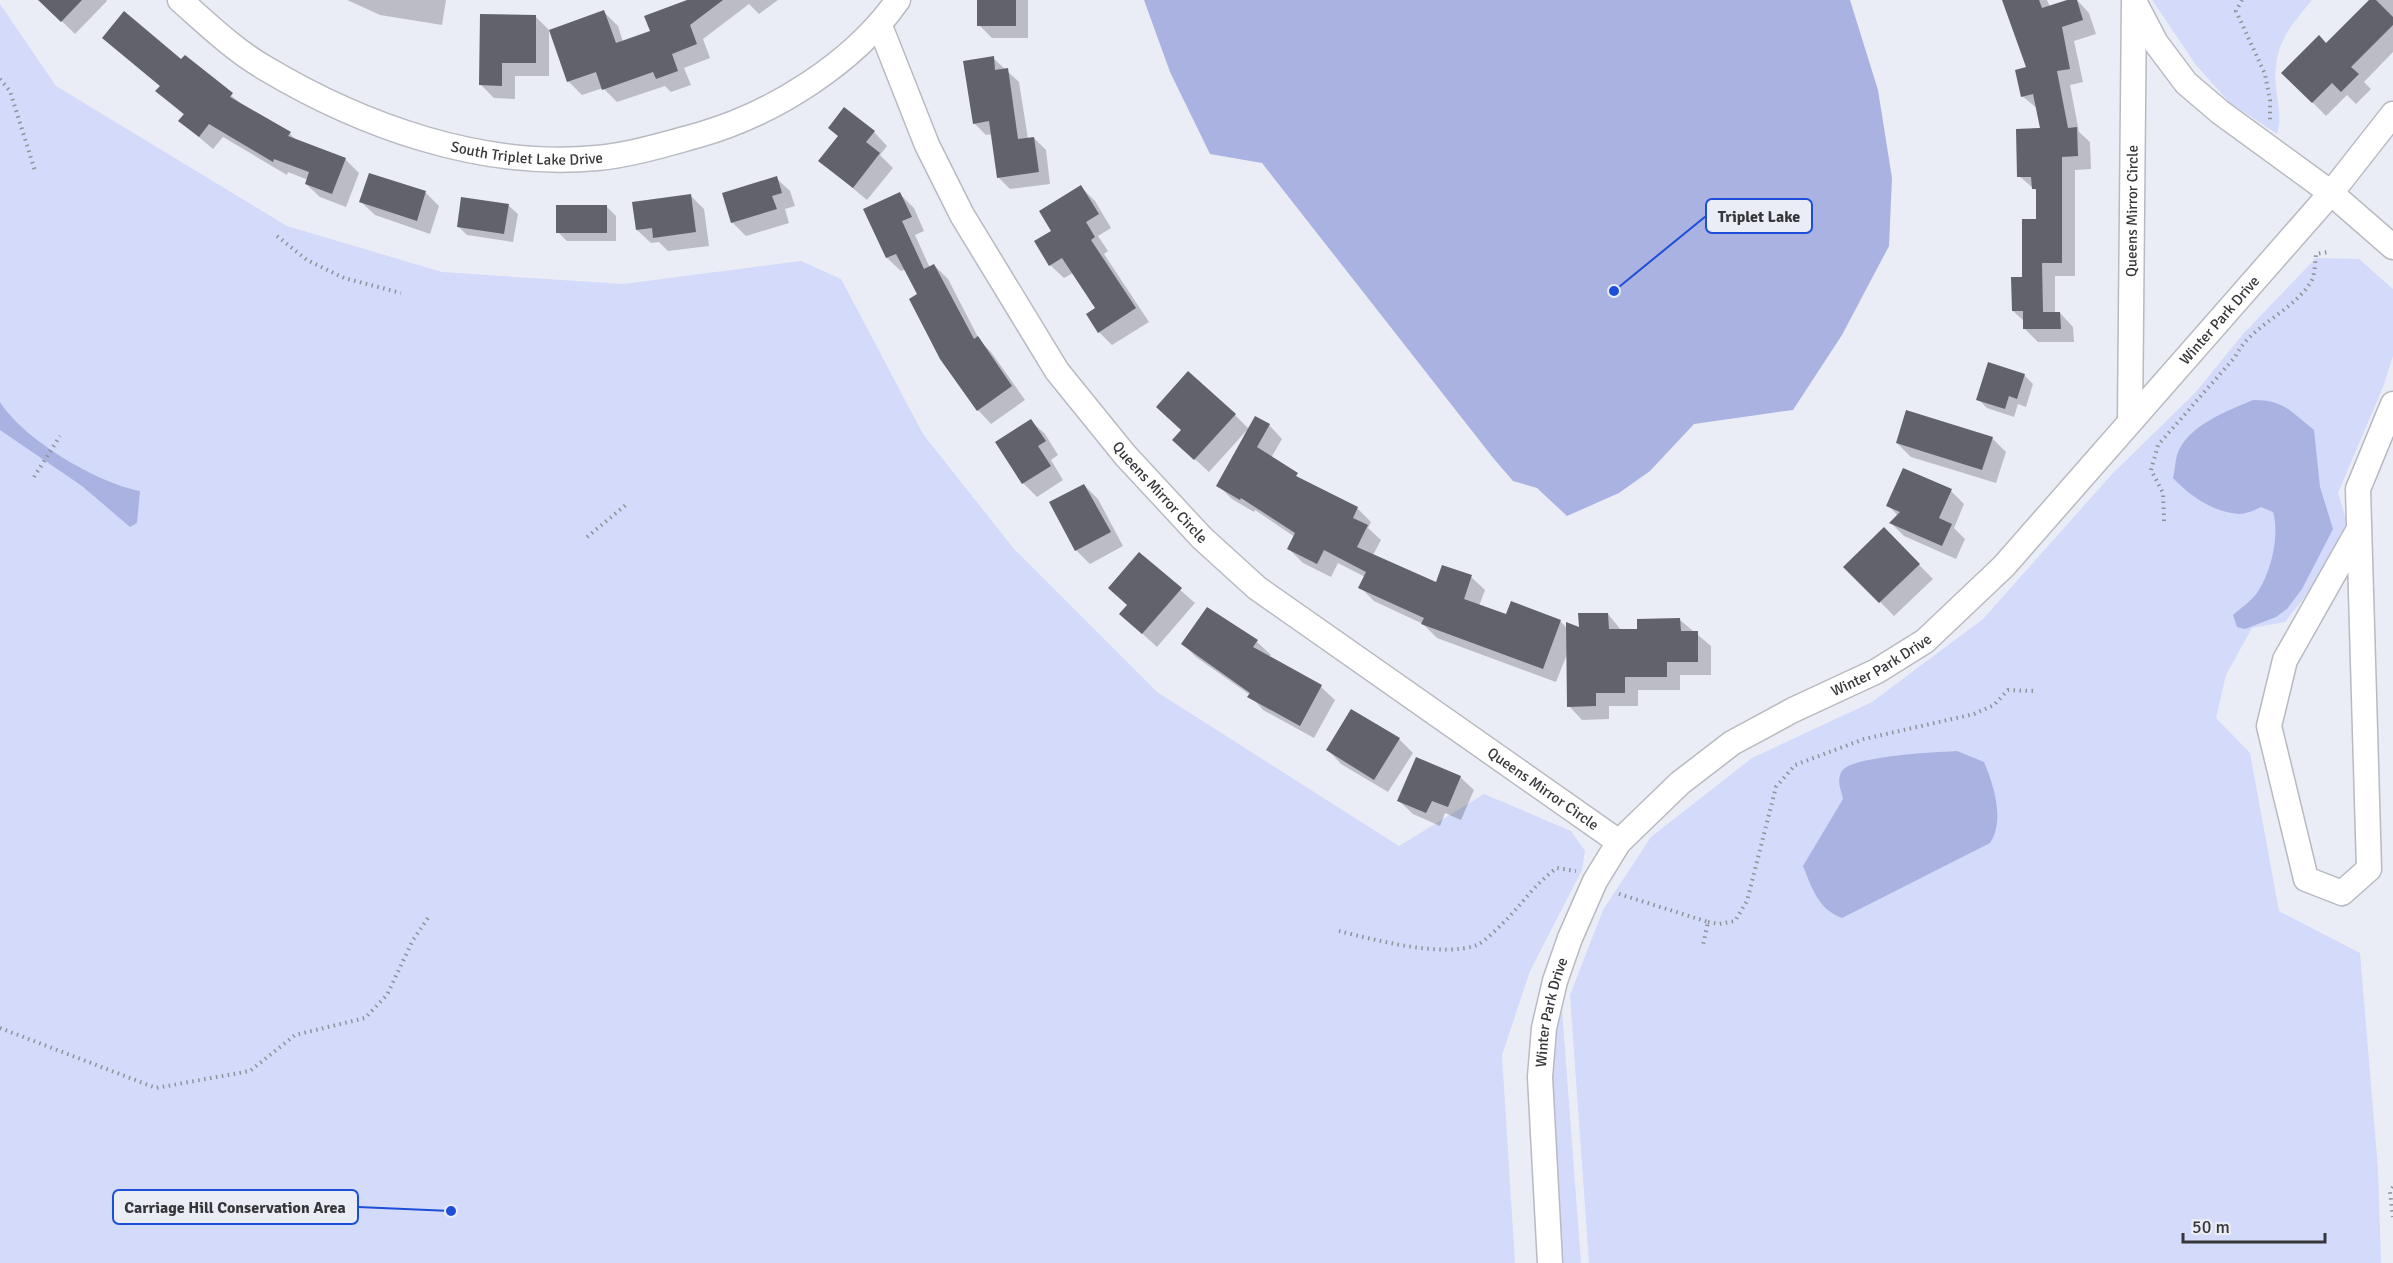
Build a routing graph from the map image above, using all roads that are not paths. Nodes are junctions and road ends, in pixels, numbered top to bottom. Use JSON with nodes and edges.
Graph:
{"nodes":[{"id":1,"x":180,"y":0,"type":"edge"},
{"id":2,"x":898,"y":0,"type":"edge"},
{"id":3,"x":2134,"y":0,"type":"edge"},
{"id":4,"x":880,"y":26,"type":"junction"},
{"id":5,"x":2393,"y":114,"type":"edge"},
{"id":6,"x":2331,"y":193,"type":"junction"},
{"id":7,"x":2393,"y":246,"type":"edge"},
{"id":8,"x":2393,"y":404,"type":"edge"},
{"id":9,"x":2130,"y":421,"type":"junction"},
{"id":10,"x":2359,"y":530,"type":"junction"},
{"id":11,"x":1619,"y":842,"type":"junction"},
{"id":12,"x":1550,"y":1263,"type":"edge"}],
"edges":[{"from":1,"to":4,"type":"street","name":"South Triplet Lake Drive"},
{"from":2,"to":4,"type":"street"},
{"from":3,"to":6,"type":"street","name":"Queens Mirror Circle"},
{"from":3,"to":9,"type":"street","name":"Queens Mirror Circle"},
{"from":4,"to":11,"type":"street","name":"Queens Mirror Circle"},
{"from":5,"to":6,"type":"street","name":"Winter Park Drive"},
{"from":6,"to":7,"type":"street","name":"Queens Mirror Circle"},
{"from":6,"to":9,"type":"street","name":"Winter Park Drive"},
{"from":8,"to":10,"type":"street"},
{"from":9,"to":11,"type":"street","name":"Winter Park Drive"},
{"from":10,"to":10,"type":"street"},
{"from":11,"to":12,"type":"street","name":"Winter Park Drive"}]}
